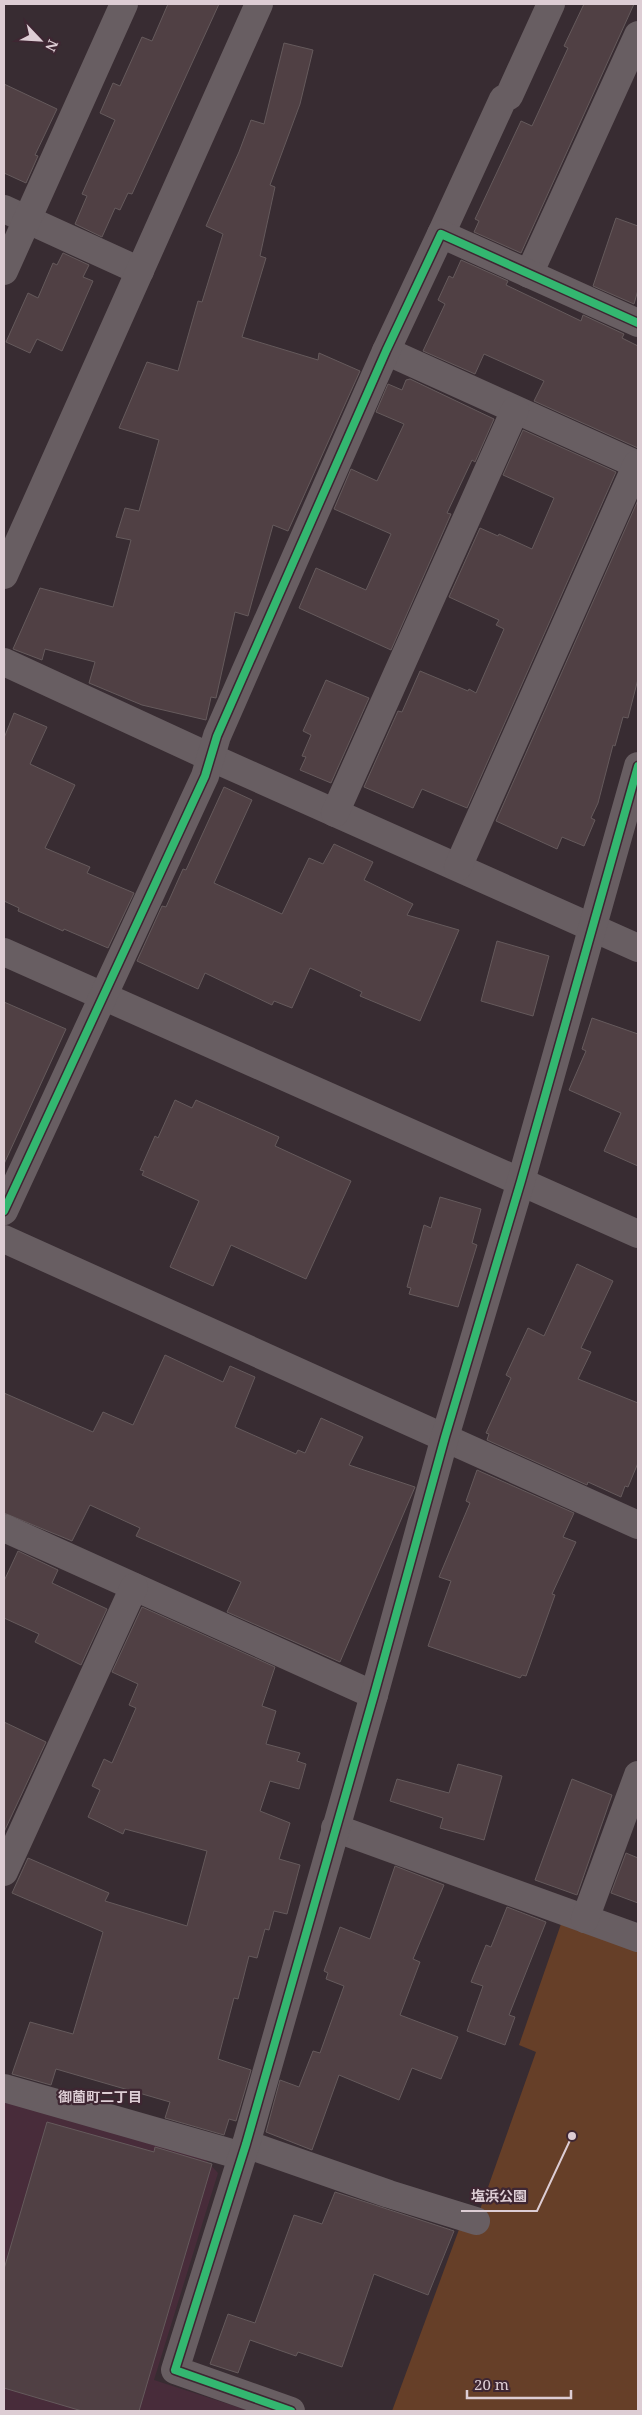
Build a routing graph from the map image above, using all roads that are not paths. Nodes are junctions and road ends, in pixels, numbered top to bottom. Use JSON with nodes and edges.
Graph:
{"nodes":[{"id":1,"x":124,"y":4,"type":"edge"},
{"id":2,"x":260,"y":4,"type":"edge"},
{"id":3,"x":551,"y":4,"type":"edge"},
{"id":4,"x":638,"y":35,"type":"edge"},
{"id":5,"x":15,"y":215,"type":"edge"},
{"id":6,"x":441,"y":234,"type":"junction"},
{"id":7,"x":4,"y":271,"type":"edge"},
{"id":8,"x":140,"y":271,"type":"junction"},
{"id":9,"x":529,"y":274,"type":"junction"},
{"id":10,"x":638,"y":323,"type":"edge"},
{"id":11,"x":386,"y":351,"type":"junction"},
{"id":12,"x":515,"y":410,"type":"junction"},
{"id":13,"x":638,"y":464,"type":"edge"},
{"id":14,"x":4,"y":575,"type":"edge"},
{"id":15,"x":4,"y":662,"type":"edge"},
{"id":16,"x":210,"y":758,"type":"junction"},
{"id":17,"x":638,"y":766,"type":"edge"},
{"id":18,"x":335,"y":813,"type":"junction"},
{"id":19,"x":458,"y":867,"type":"junction"},
{"id":20,"x":593,"y":927,"type":"junction"},
{"id":21,"x":638,"y":948,"type":"edge"},
{"id":22,"x":4,"y":952,"type":"edge"},
{"id":23,"x":104,"y":996,"type":"junction"},
{"id":24,"x":521,"y":1182,"type":"junction"},
{"id":25,"x":4,"y":1211,"type":"edge"},
{"id":26,"x":638,"y":1234,"type":"edge"},
{"id":27,"x":4,"y":1239,"type":"edge"},
{"id":28,"x":445,"y":1436,"type":"junction"},
{"id":29,"x":638,"y":1524,"type":"edge"},
{"id":30,"x":4,"y":1528,"type":"edge"},
{"id":31,"x":134,"y":1587,"type":"junction"},
{"id":32,"x":374,"y":1694,"type":"junction"},
{"id":33,"x":638,"y":1775,"type":"edge"},
{"id":34,"x":336,"y":1828,"type":"junction"},
{"id":35,"x":4,"y":1872,"type":"edge"},
{"id":36,"x":585,"y":1919,"type":"junction"},
{"id":37,"x":638,"y":1938,"type":"edge"},
{"id":38,"x":4,"y":2088,"type":"edge"},
{"id":39,"x":244,"y":2150,"type":"junction"},
{"id":40,"x":476,"y":2221,"type":"dead end"},
{"id":41,"x":291,"y":2411,"type":"edge"}],
"edges":[{"from":1,"to":5,"type":"street"},
{"from":2,"to":8,"type":"street"},
{"from":3,"to":6,"type":"street"},
{"from":4,"to":9,"type":"street"},
{"from":5,"to":7,"type":"street"},
{"from":5,"to":8,"type":"street"},
{"from":6,"to":9,"type":"street"},
{"from":6,"to":11,"type":"street"},
{"from":8,"to":14,"type":"street"},
{"from":9,"to":10,"type":"street"},
{"from":11,"to":12,"type":"street"},
{"from":11,"to":16,"type":"street"},
{"from":12,"to":13,"type":"street"},
{"from":12,"to":18,"type":"street"},
{"from":13,"to":19,"type":"street"},
{"from":15,"to":16,"type":"street"},
{"from":16,"to":18,"type":"street"},
{"from":16,"to":23,"type":"street"},
{"from":17,"to":20,"type":"street"},
{"from":18,"to":19,"type":"street"},
{"from":19,"to":20,"type":"street"},
{"from":20,"to":21,"type":"street"},
{"from":20,"to":24,"type":"street"},
{"from":22,"to":23,"type":"street"},
{"from":23,"to":24,"type":"street"},
{"from":23,"to":25,"type":"street"},
{"from":24,"to":26,"type":"street"},
{"from":24,"to":28,"type":"street"},
{"from":27,"to":28,"type":"street"},
{"from":28,"to":29,"type":"street"},
{"from":28,"to":32,"type":"street"},
{"from":30,"to":31,"type":"street"},
{"from":31,"to":32,"type":"street"},
{"from":31,"to":35,"type":"street"},
{"from":32,"to":34,"type":"street"},
{"from":33,"to":36,"type":"street"},
{"from":34,"to":36,"type":"street"},
{"from":34,"to":39,"type":"street"},
{"from":36,"to":37,"type":"street"},
{"from":38,"to":39,"type":"street"},
{"from":39,"to":40,"type":"street"},
{"from":39,"to":41,"type":"street"}]}
